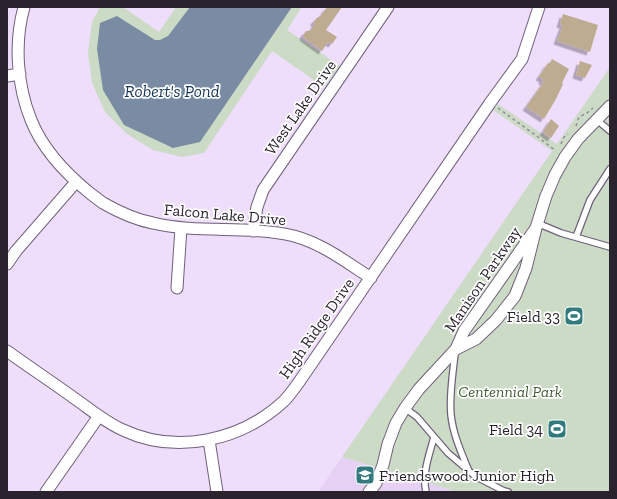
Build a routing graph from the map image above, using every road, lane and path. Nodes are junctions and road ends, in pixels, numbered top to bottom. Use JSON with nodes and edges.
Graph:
{"nodes":[{"id":1,"x":24,"y":7,"type":"edge"},
{"id":2,"x":388,"y":7,"type":"edge"},
{"id":3,"x":539,"y":7,"type":"edge"},
{"id":4,"x":20,"y":74,"type":"junction"},
{"id":5,"x":7,"y":76,"type":"edge"},
{"id":6,"x":610,"y":106,"type":"edge"},
{"id":7,"x":496,"y":107,"type":"dead end"},
{"id":8,"x":600,"y":117,"type":"junction"},
{"id":9,"x":574,"y":129,"type":"dead end"},
{"id":10,"x":610,"y":131,"type":"edge"},
{"id":11,"x":570,"y":133,"type":"dead end"},
{"id":12,"x":560,"y":147,"type":"dead end"},
{"id":13,"x":557,"y":152,"type":"dead end"},
{"id":14,"x":610,"y":169,"type":"edge"},
{"id":15,"x":76,"y":182,"type":"junction"},
{"id":16,"x":537,"y":226,"type":"junction"},
{"id":17,"x":181,"y":228,"type":"junction"},
{"id":18,"x":253,"y":231,"type":"junction"},
{"id":19,"x":576,"y":237,"type":"junction"},
{"id":20,"x":610,"y":247,"type":"edge"},
{"id":21,"x":7,"y":264,"type":"edge"},
{"id":22,"x":370,"y":278,"type":"junction"},
{"id":23,"x":177,"y":288,"type":"dead end"},
{"id":24,"x":456,"y":349,"type":"junction"},
{"id":25,"x":7,"y":351,"type":"edge"},
{"id":26,"x":405,"y":408,"type":"junction"},
{"id":27,"x":99,"y":416,"type":"junction"},
{"id":28,"x":434,"y":437,"type":"junction"},
{"id":29,"x":209,"y":440,"type":"junction"},
{"id":30,"x":468,"y":470,"type":"junction"},
{"id":31,"x":46,"y":492,"type":"edge"},
{"id":32,"x":217,"y":492,"type":"edge"},
{"id":33,"x":368,"y":492,"type":"edge"},
{"id":34,"x":426,"y":492,"type":"edge"},
{"id":35,"x":508,"y":492,"type":"edge"}],
"edges":[{"from":1,"to":4,"type":"street","name":"Falcon Lake Drive"},
{"from":2,"to":18,"type":"street","name":"West Lake Drive"},
{"from":3,"to":22,"type":"street","name":"High Ridge Drive"},
{"from":4,"to":5,"type":"street"},
{"from":4,"to":15,"type":"street","name":"Falcon Lake Drive"},
{"from":6,"to":8,"type":"street","name":"Manison Parkway"},
{"from":7,"to":13,"type":"path"},
{"from":8,"to":9,"type":"path"},
{"from":8,"to":10,"type":"lane"},
{"from":8,"to":16,"type":"street","name":"Manison Parkway"},
{"from":11,"to":12,"type":"path"},
{"from":14,"to":19,"type":"lane"},
{"from":15,"to":17,"type":"street","name":"Falcon Lake Drive"},
{"from":15,"to":21,"type":"street"},
{"from":16,"to":19,"type":"lane"},
{"from":16,"to":24,"type":"street","name":"Manison Parkway"},
{"from":16,"to":24,"type":"street","name":"Manison Parkway"},
{"from":17,"to":18,"type":"street","name":"Falcon Lake Drive"},
{"from":17,"to":23,"type":"street"},
{"from":18,"to":22,"type":"street","name":"Falcon Lake Drive"},
{"from":19,"to":20,"type":"lane"},
{"from":22,"to":29,"type":"street","name":"High Ridge Drive"},
{"from":24,"to":26,"type":"street","name":"Manison Parkway"},
{"from":24,"to":30,"type":"lane"},
{"from":25,"to":27,"type":"street","name":"High Ridge Drive"},
{"from":26,"to":28,"type":"lane"},
{"from":26,"to":33,"type":"street","name":"Manison Parkway"},
{"from":27,"to":29,"type":"street","name":"High Ridge Drive"},
{"from":27,"to":31,"type":"street"},
{"from":28,"to":30,"type":"lane"},
{"from":28,"to":34,"type":"lane"},
{"from":29,"to":32,"type":"street"},
{"from":30,"to":35,"type":"lane"}]}
